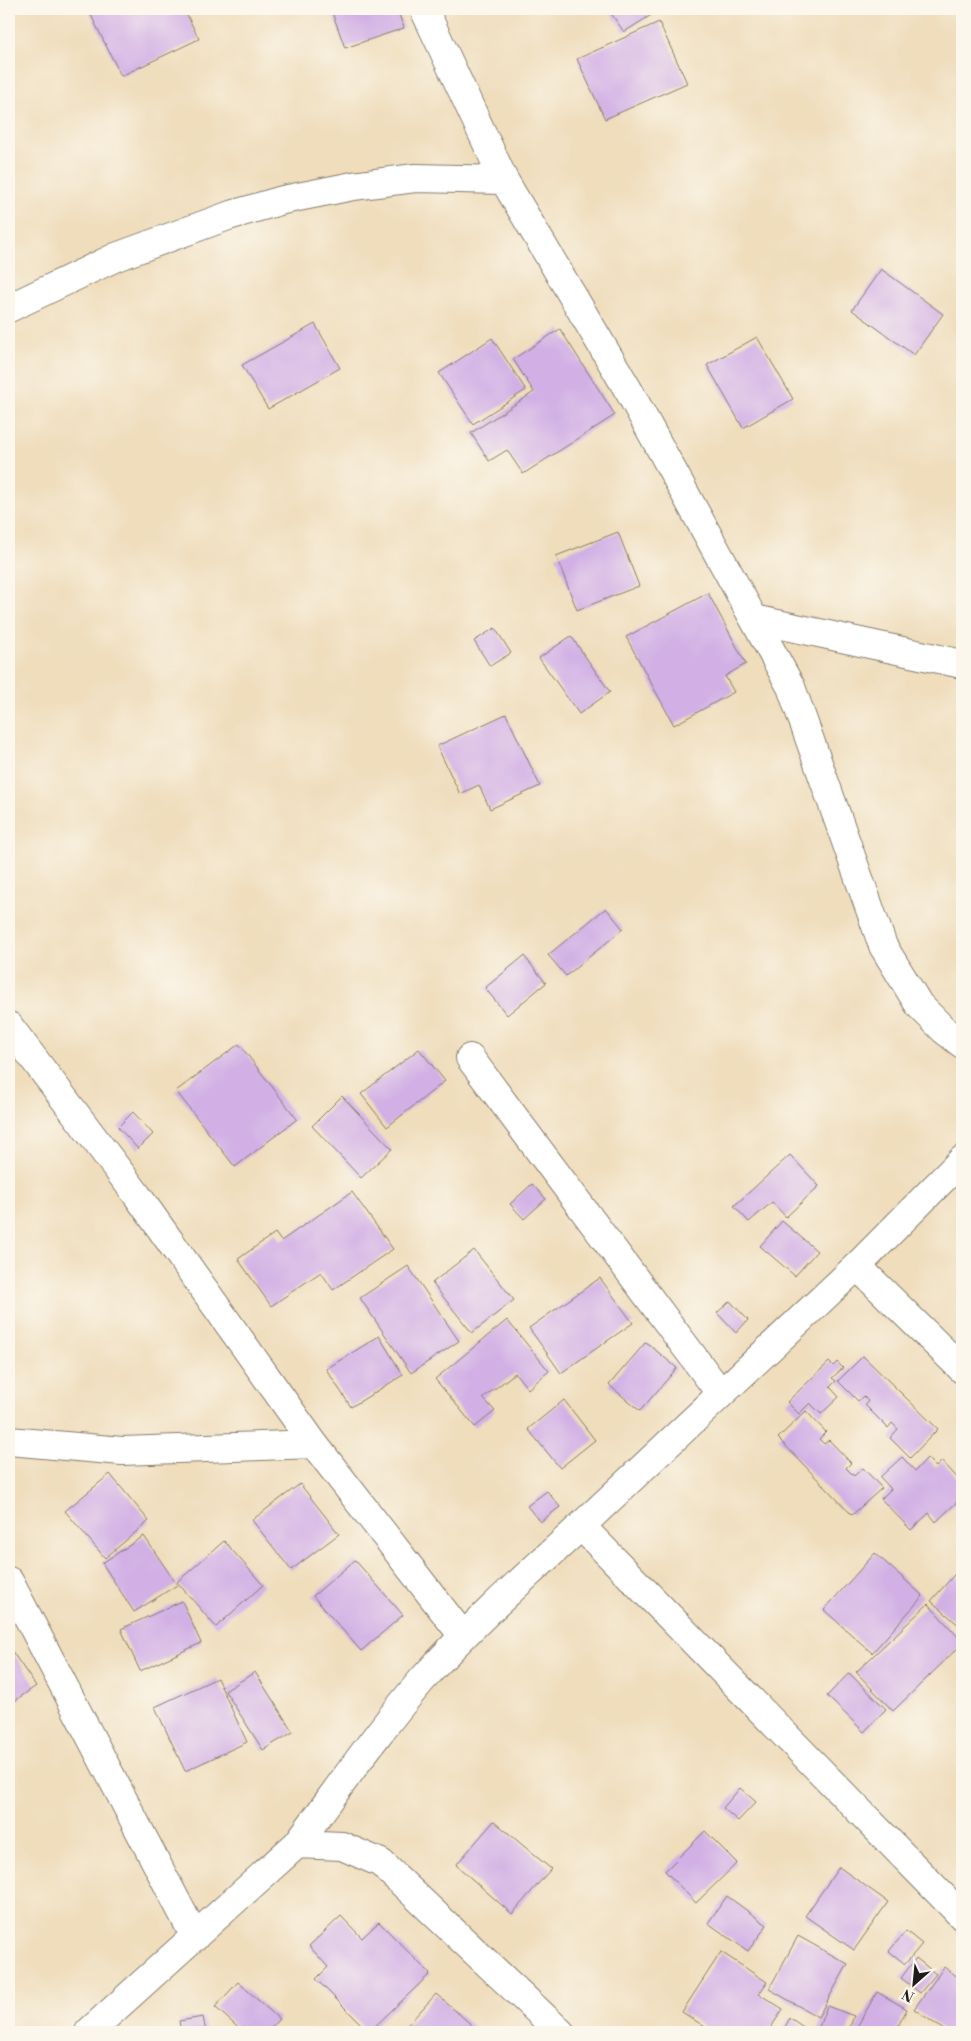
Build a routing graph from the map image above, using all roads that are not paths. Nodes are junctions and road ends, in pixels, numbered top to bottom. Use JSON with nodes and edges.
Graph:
{"nodes":[{"id":1,"x":424,"y":9,"type":"edge"},
{"id":2,"x":504,"y":180,"type":"junction"},
{"id":3,"x":9,"y":308,"type":"edge"},
{"id":4,"x":754,"y":620,"type":"junction"},
{"id":5,"x":962,"y":664,"type":"edge"},
{"id":6,"x":9,"y":1026,"type":"edge"},
{"id":7,"x":962,"y":1044,"type":"edge"},
{"id":8,"x":470,"y":1058,"type":"dead end"},
{"id":9,"x":962,"y":1160,"type":"edge"},
{"id":10,"x":857,"y":1266,"type":"junction"},
{"id":11,"x":962,"y":1369,"type":"edge"},
{"id":12,"x":721,"y":1394,"type":"junction"},
{"id":13,"x":9,"y":1441,"type":"edge"},
{"id":14,"x":314,"y":1444,"type":"junction"},
{"id":15,"x":581,"y":1526,"type":"junction"},
{"id":16,"x":9,"y":1581,"type":"edge"},
{"id":17,"x":463,"y":1636,"type":"junction"},
{"id":18,"x":297,"y":1844,"type":"junction"},
{"id":19,"x":962,"y":1916,"type":"edge"},
{"id":20,"x":195,"y":1937,"type":"junction"},
{"id":21,"x":89,"y":2032,"type":"edge"},
{"id":22,"x":560,"y":2032,"type":"edge"}],
"edges":[{"from":1,"to":2,"type":"street"},
{"from":2,"to":3,"type":"street"},
{"from":2,"to":4,"type":"street"},
{"from":4,"to":5,"type":"street"},
{"from":4,"to":7,"type":"street"},
{"from":6,"to":14,"type":"street"},
{"from":8,"to":12,"type":"street"},
{"from":9,"to":10,"type":"street"},
{"from":10,"to":11,"type":"street"},
{"from":10,"to":12,"type":"street"},
{"from":12,"to":15,"type":"street"},
{"from":13,"to":14,"type":"street"},
{"from":14,"to":17,"type":"street"},
{"from":15,"to":17,"type":"street"},
{"from":15,"to":19,"type":"street"},
{"from":16,"to":20,"type":"street"},
{"from":17,"to":18,"type":"street"},
{"from":18,"to":20,"type":"street"},
{"from":18,"to":22,"type":"street"},
{"from":20,"to":21,"type":"street"}]}
